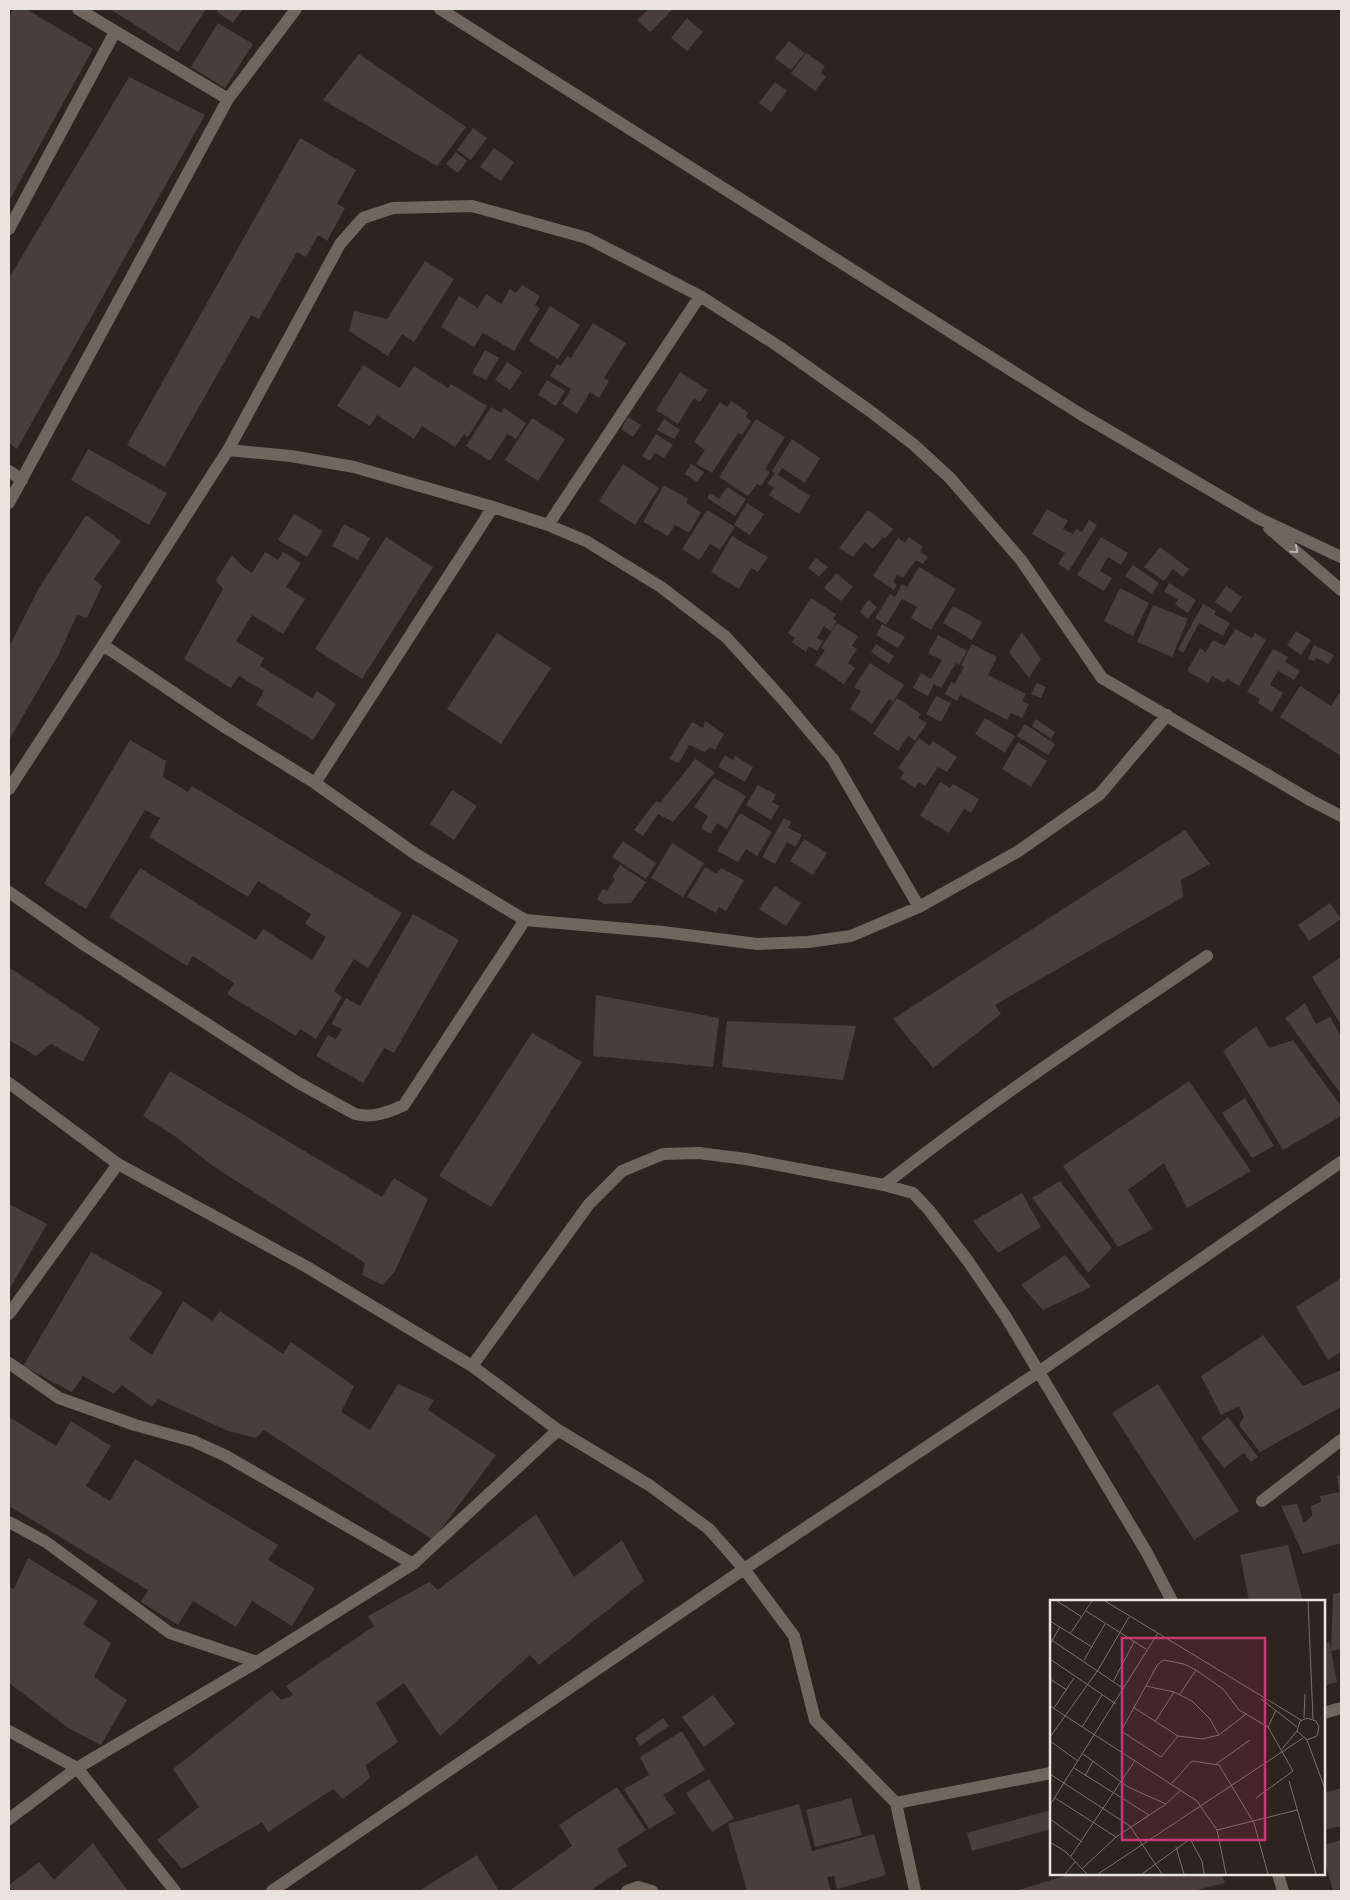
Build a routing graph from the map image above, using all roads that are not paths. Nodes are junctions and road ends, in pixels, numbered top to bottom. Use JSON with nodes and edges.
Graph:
{"nodes":[{"id":1,"x":78,"y":9,"type":"edge"},
{"id":2,"x":296,"y":9,"type":"edge"},
{"id":3,"x":440,"y":9,"type":"edge"},
{"id":4,"x":116,"y":32,"type":"junction"},
{"id":5,"x":228,"y":99,"type":"junction"},
{"id":6,"x":9,"y":229,"type":"edge"},
{"id":7,"x":700,"y":296,"type":"junction"},
{"id":8,"x":228,"y":450,"type":"junction"},
{"id":9,"x":9,"y":471,"type":"edge"},
{"id":10,"x":22,"y":480,"type":"junction"},
{"id":11,"x":9,"y":503,"type":"edge"},
{"id":12,"x":493,"y":507,"type":"junction"},
{"id":13,"x":1258,"y":518,"type":"junction"},
{"id":14,"x":548,"y":525,"type":"junction"},
{"id":15,"x":1341,"y":557,"type":"edge"},
{"id":16,"x":1341,"y":590,"type":"edge"},
{"id":17,"x":103,"y":645,"type":"junction"},
{"id":18,"x":1168,"y":716,"type":"junction"},
{"id":19,"x":315,"y":783,"type":"junction"},
{"id":20,"x":9,"y":789,"type":"edge"},
{"id":21,"x":1341,"y":816,"type":"edge"},
{"id":22,"x":9,"y":892,"type":"edge"},
{"id":23,"x":919,"y":908,"type":"junction"},
{"id":24,"x":525,"y":920,"type":"junction"},
{"id":25,"x":1207,"y":956,"type":"dead end"},
{"id":26,"x":9,"y":1083,"type":"edge"},
{"id":27,"x":1341,"y":1162,"type":"edge"},
{"id":28,"x":118,"y":1164,"type":"junction"},
{"id":29,"x":884,"y":1185,"type":"junction"},
{"id":30,"x":9,"y":1314,"type":"edge"},
{"id":31,"x":9,"y":1363,"type":"edge"},
{"id":32,"x":472,"y":1366,"type":"junction"},
{"id":33,"x":1040,"y":1371,"type":"junction"},
{"id":34,"x":558,"y":1430,"type":"junction"},
{"id":35,"x":1341,"y":1440,"type":"edge"},
{"id":36,"x":1262,"y":1501,"type":"dead end"},
{"id":37,"x":9,"y":1522,"type":"edge"},
{"id":38,"x":413,"y":1564,"type":"junction"},
{"id":39,"x":744,"y":1569,"type":"junction"},
{"id":40,"x":1171,"y":1600,"type":"edge"},
{"id":41,"x":257,"y":1662,"type":"junction"},
{"id":42,"x":1341,"y":1708,"type":"edge"},
{"id":43,"x":1325,"y":1713,"type":"edge"},
{"id":44,"x":9,"y":1731,"type":"edge"},
{"id":45,"x":77,"y":1768,"type":"junction"},
{"id":46,"x":1050,"y":1773,"type":"edge"},
{"id":47,"x":896,"y":1803,"type":"junction"},
{"id":48,"x":9,"y":1819,"type":"edge"},
{"id":49,"x":1278,"y":1875,"type":"edge"},
{"id":50,"x":175,"y":1891,"type":"edge"},
{"id":51,"x":272,"y":1891,"type":"edge"},
{"id":52,"x":627,"y":1891,"type":"edge"},
{"id":53,"x":652,"y":1891,"type":"edge"},
{"id":54,"x":915,"y":1891,"type":"edge"},
{"id":55,"x":1283,"y":1891,"type":"edge"}],
"edges":[{"from":1,"to":4,"type":"street"},
{"from":2,"to":5,"type":"street"},
{"from":3,"to":13,"type":"street"},
{"from":4,"to":5,"type":"street"},
{"from":4,"to":6,"type":"street"},
{"from":5,"to":10,"type":"street"},
{"from":7,"to":8,"type":"street"},
{"from":7,"to":14,"type":"street"},
{"from":7,"to":18,"type":"street"},
{"from":8,"to":12,"type":"street"},
{"from":8,"to":17,"type":"street"},
{"from":9,"to":10,"type":"street"},
{"from":10,"to":11,"type":"street"},
{"from":12,"to":14,"type":"street"},
{"from":12,"to":19,"type":"street"},
{"from":13,"to":15,"type":"street"},
{"from":13,"to":16,"type":"street","one_way":true},
{"from":14,"to":23,"type":"street"},
{"from":17,"to":19,"type":"street"},
{"from":17,"to":20,"type":"street"},
{"from":18,"to":21,"type":"street"},
{"from":18,"to":23,"type":"street"},
{"from":19,"to":24,"type":"street"},
{"from":22,"to":24,"type":"street"},
{"from":23,"to":24,"type":"street"},
{"from":25,"to":29,"type":"street"},
{"from":26,"to":28,"type":"street"},
{"from":27,"to":33,"type":"street"},
{"from":28,"to":30,"type":"street"},
{"from":28,"to":32,"type":"street"},
{"from":29,"to":32,"type":"street"},
{"from":29,"to":33,"type":"street"},
{"from":31,"to":38,"type":"street"},
{"from":32,"to":34,"type":"street"},
{"from":33,"to":39,"type":"street"},
{"from":33,"to":40,"type":"street"},
{"from":34,"to":38,"type":"street"},
{"from":34,"to":39,"type":"street"},
{"from":35,"to":36,"type":"street"},
{"from":37,"to":41,"type":"street"},
{"from":38,"to":41,"type":"street"},
{"from":39,"to":47,"type":"street"},
{"from":39,"to":51,"type":"street"},
{"from":41,"to":45,"type":"street"},
{"from":42,"to":43,"type":"street"},
{"from":44,"to":45,"type":"street"},
{"from":45,"to":48,"type":"street"},
{"from":45,"to":50,"type":"street"},
{"from":46,"to":47,"type":"street"},
{"from":47,"to":54,"type":"street"},
{"from":49,"to":55,"type":"street"},
{"from":52,"to":53,"type":"street"}]}
